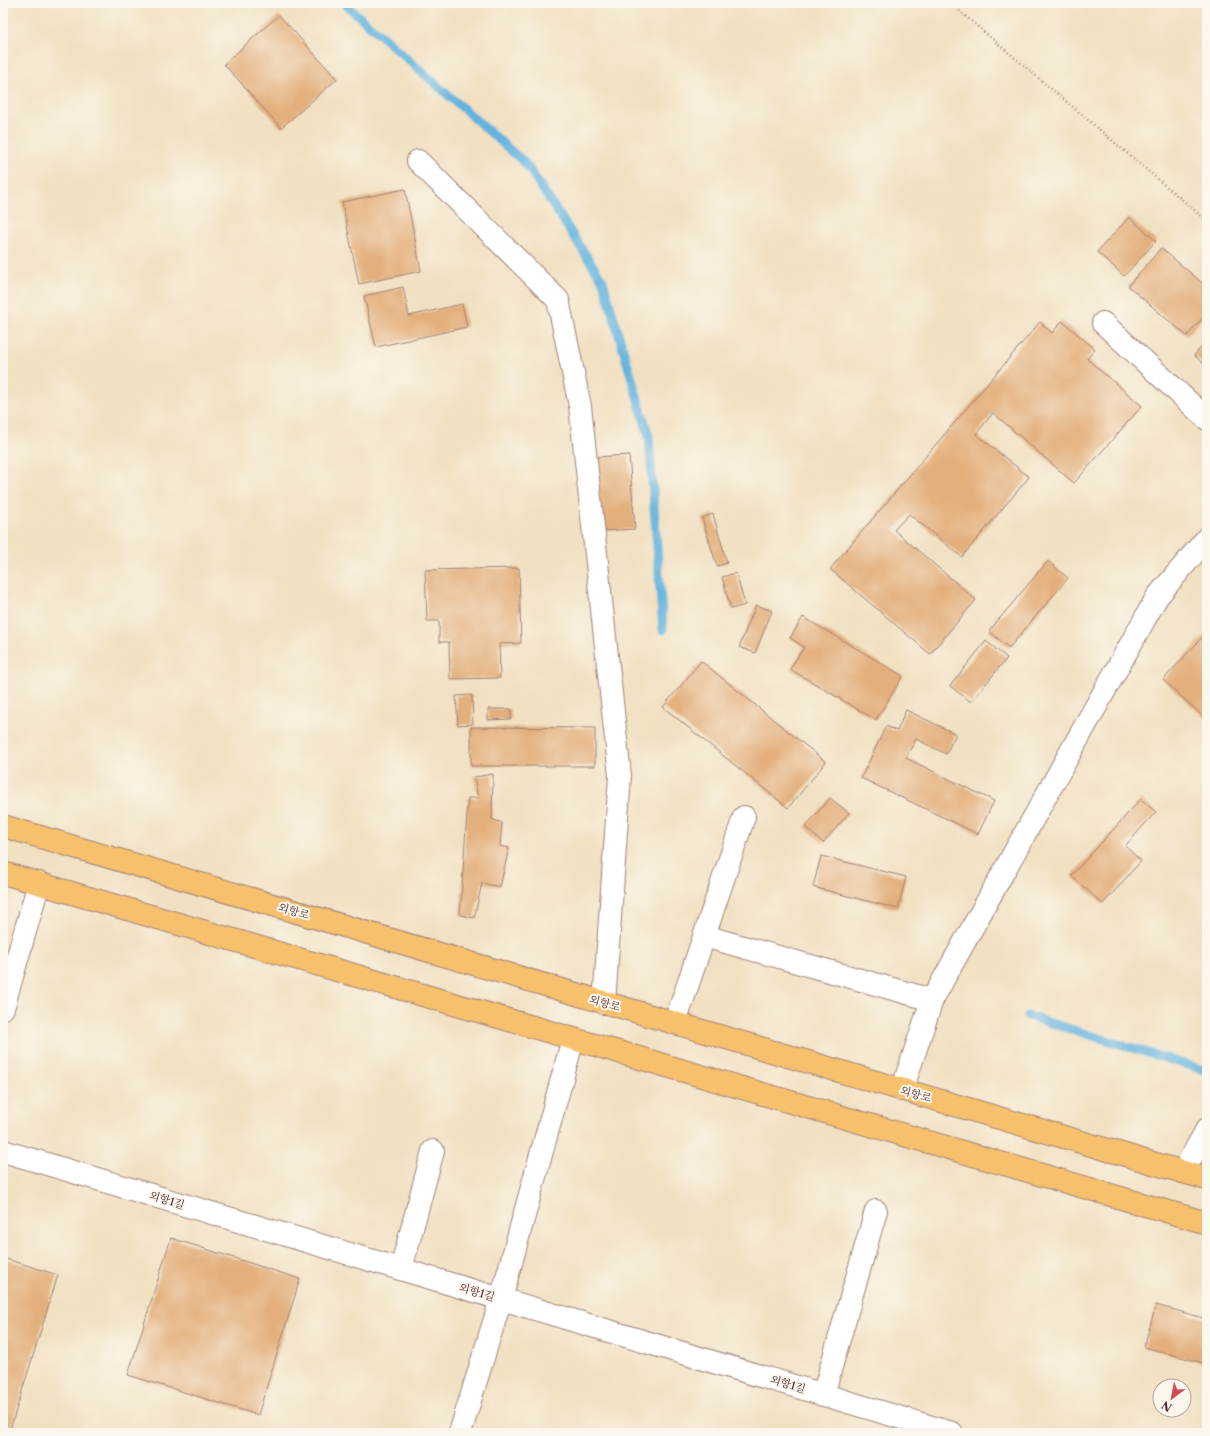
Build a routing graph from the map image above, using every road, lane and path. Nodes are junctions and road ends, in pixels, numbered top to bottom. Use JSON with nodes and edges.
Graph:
{"nodes":[{"id":1,"x":950,"y":3,"type":"edge"},
{"id":2,"x":418,"y":161,"type":"dead end"},
{"id":3,"x":1207,"y":221,"type":"edge"},
{"id":4,"x":1103,"y":323,"type":"dead end"},
{"id":5,"x":1207,"y":419,"type":"edge"},
{"id":6,"x":1207,"y":538,"type":"edge"},
{"id":7,"x":744,"y":817,"type":"dead end"},
{"id":8,"x":3,"y":826,"type":"edge"},
{"id":9,"x":3,"y":873,"type":"edge"},
{"id":10,"x":39,"y":883,"type":"junction"},
{"id":11,"x":704,"y":936,"type":"junction"},
{"id":12,"x":9,"y":968,"type":"edge"},
{"id":13,"x":932,"y":1000,"type":"junction"},
{"id":14,"x":604,"y":1003,"type":"junction"},
{"id":15,"x":3,"y":1008,"type":"edge"},
{"id":16,"x":675,"y":1023,"type":"junction"},
{"id":17,"x":573,"y":1039,"type":"junction"},
{"id":18,"x":902,"y":1090,"type":"junction"},
{"id":19,"x":1207,"y":1129,"type":"edge"},
{"id":20,"x":3,"y":1151,"type":"edge"},
{"id":21,"x":433,"y":1151,"type":"dead end"},
{"id":22,"x":1183,"y":1172,"type":"junction"},
{"id":23,"x":1207,"y":1179,"type":"edge"},
{"id":24,"x":876,"y":1211,"type":"dead end"},
{"id":25,"x":1207,"y":1223,"type":"edge"},
{"id":26,"x":401,"y":1269,"type":"junction"},
{"id":27,"x":501,"y":1299,"type":"junction"},
{"id":28,"x":823,"y":1395,"type":"junction"},
{"id":29,"x":460,"y":1433,"type":"edge"},
{"id":30,"x":952,"y":1433,"type":"edge"}],
"edges":[{"from":1,"to":3,"type":"path"},
{"from":2,"to":14,"type":"lane"},
{"from":4,"to":5,"type":"lane"},
{"from":6,"to":13,"type":"lane"},
{"from":7,"to":11,"type":"lane"},
{"from":8,"to":14,"type":"main road","name":"외항로"},
{"from":9,"to":10,"type":"main road"},
{"from":10,"to":12,"type":"lane"},
{"from":10,"to":17,"type":"main road"},
{"from":11,"to":13,"type":"lane"},
{"from":11,"to":16,"type":"lane"},
{"from":12,"to":15,"type":"lane"},
{"from":13,"to":18,"type":"lane"},
{"from":14,"to":16,"type":"main road","name":"외항로"},
{"from":16,"to":18,"type":"main road","name":"외항로"},
{"from":17,"to":25,"type":"main road"},
{"from":17,"to":27,"type":"lane"},
{"from":18,"to":22,"type":"main road","name":"외항로"},
{"from":19,"to":22,"type":"lane"},
{"from":20,"to":26,"type":"lane","name":"외항1길"},
{"from":21,"to":26,"type":"lane"},
{"from":22,"to":23,"type":"main road","name":"외항로"},
{"from":24,"to":28,"type":"lane"},
{"from":26,"to":27,"type":"lane","name":"외항1길"},
{"from":27,"to":28,"type":"lane","name":"외항1길"},
{"from":27,"to":29,"type":"lane"},
{"from":28,"to":30,"type":"lane","name":"외항1길"}]}
